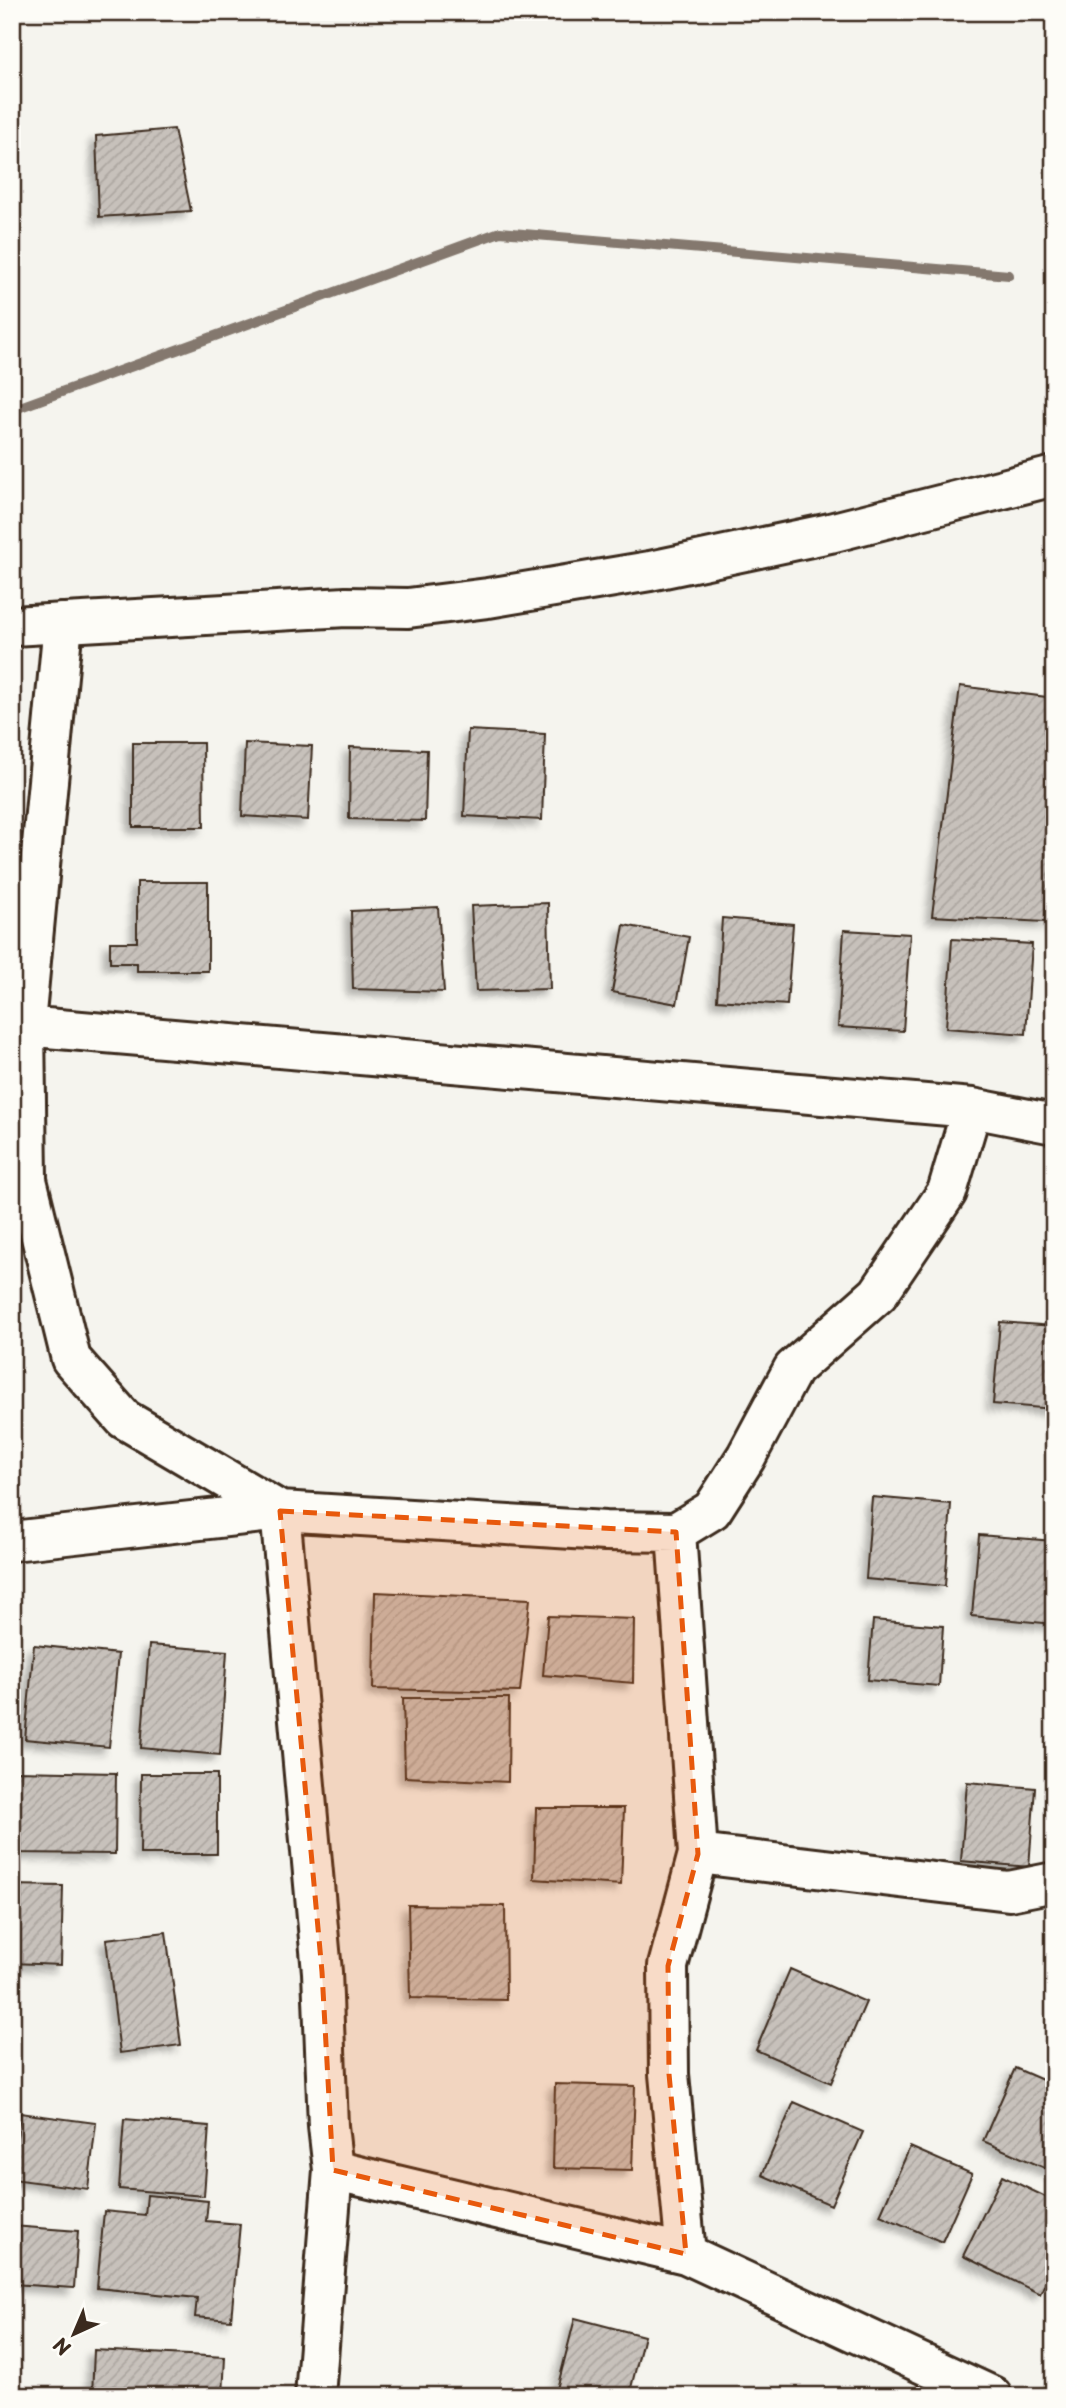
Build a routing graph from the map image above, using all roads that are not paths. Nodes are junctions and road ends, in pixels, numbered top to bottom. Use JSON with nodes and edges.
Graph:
{"nodes":[{"id":1,"x":1054,"y":476,"type":"edge"},
{"id":2,"x":63,"y":624,"type":"junction"},
{"id":3,"x":12,"y":626,"type":"edge"},
{"id":4,"x":19,"y":1025,"type":"edge"},
{"id":5,"x":972,"y":1108,"type":"junction"},
{"id":6,"x":1054,"y":1124,"type":"edge"},
{"id":7,"x":280,"y":1511,"type":"junction"},
{"id":8,"x":676,"y":1532,"type":"junction"},
{"id":9,"x":12,"y":1541,"type":"edge"},
{"id":10,"x":698,"y":1854,"type":"junction"},
{"id":11,"x":1054,"y":1882,"type":"edge"},
{"id":12,"x":333,"y":2170,"type":"junction"},
{"id":13,"x":686,"y":2254,"type":"junction"},
{"id":14,"x":315,"y":2396,"type":"edge"},
{"id":15,"x":992,"y":2396,"type":"edge"}],
"edges":[{"from":1,"to":2,"type":"street"},
{"from":2,"to":3,"type":"street"},
{"from":2,"to":4,"type":"street"},
{"from":4,"to":5,"type":"street"},
{"from":4,"to":7,"type":"street"},
{"from":5,"to":6,"type":"street"},
{"from":5,"to":8,"type":"street"},
{"from":7,"to":8,"type":"street"},
{"from":7,"to":9,"type":"street"},
{"from":7,"to":12,"type":"street"},
{"from":8,"to":10,"type":"street"},
{"from":10,"to":11,"type":"street"},
{"from":10,"to":13,"type":"street"},
{"from":12,"to":13,"type":"street"},
{"from":12,"to":14,"type":"street"},
{"from":13,"to":15,"type":"street"}]}
